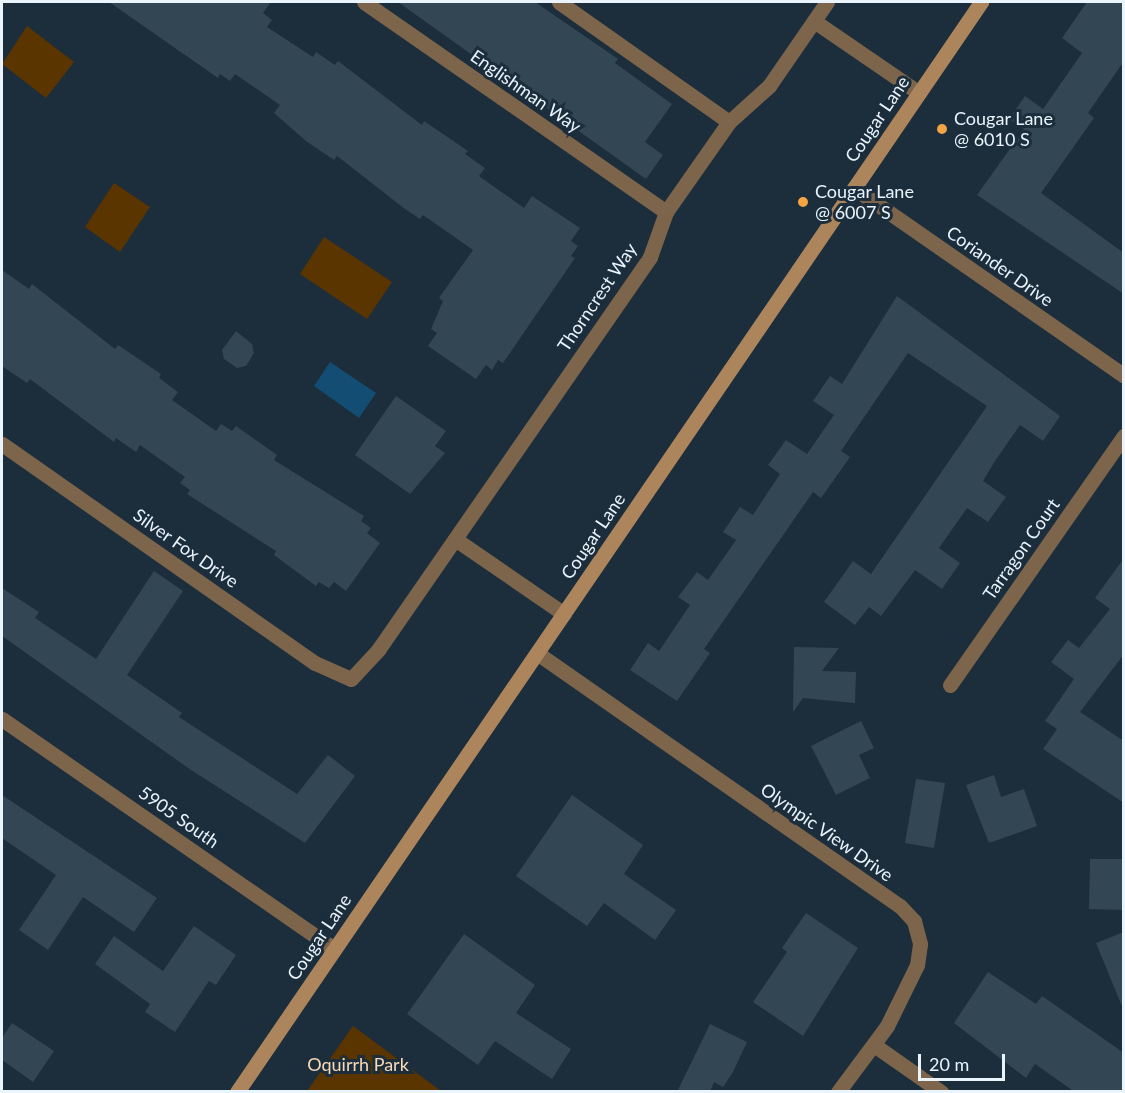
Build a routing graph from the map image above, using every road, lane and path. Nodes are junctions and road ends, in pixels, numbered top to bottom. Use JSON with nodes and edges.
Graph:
{"nodes":[{"id":1,"x":364,"y":2,"type":"edge"},
{"id":2,"x":558,"y":2,"type":"edge"},
{"id":3,"x":827,"y":2,"type":"edge"},
{"id":4,"x":981,"y":2,"type":"edge"},
{"id":5,"x":814,"y":21,"type":"junction"},
{"id":6,"x":919,"y":93,"type":"junction"},
{"id":7,"x":729,"y":122,"type":"junction"},
{"id":8,"x":854,"y":188,"type":"junction"},
{"id":9,"x":666,"y":212,"type":"junction"},
{"id":10,"x":1124,"y":376,"type":"edge"},
{"id":11,"x":1124,"y":436,"type":"edge"},
{"id":12,"x":2,"y":444,"type":"edge"},
{"id":13,"x":455,"y":539,"type":"junction"},
{"id":14,"x":564,"y":614,"type":"junction"},
{"id":15,"x":537,"y":652,"type":"junction"},
{"id":16,"x":351,"y":679,"type":"joint"},
{"id":17,"x":950,"y":685,"type":"dead end"},
{"id":18,"x":2,"y":719,"type":"edge"},
{"id":19,"x":334,"y":949,"type":"junction"},
{"id":20,"x":874,"y":1045,"type":"junction"},
{"id":21,"x":237,"y":1092,"type":"edge"},
{"id":22,"x":838,"y":1092,"type":"edge"},
{"id":23,"x":941,"y":1092,"type":"edge"}],
"edges":[{"from":1,"to":9,"type":"street","name":"Englishman Way"},
{"from":2,"to":7,"type":"street"},
{"from":3,"to":5,"type":"street","name":"Thorncrest Way"},
{"from":4,"to":6,"type":"main road","name":"Cougar Lane"},
{"from":5,"to":6,"type":"street"},
{"from":5,"to":7,"type":"street","name":"Thorncrest Way"},
{"from":6,"to":8,"type":"main road","name":"Cougar Lane"},
{"from":7,"to":9,"type":"street","name":"Thorncrest Way"},
{"from":8,"to":10,"type":"street","name":"Coriander Drive"},
{"from":8,"to":14,"type":"main road","name":"Cougar Lane"},
{"from":9,"to":13,"type":"street","name":"Thorncrest Way"},
{"from":11,"to":17,"type":"street","name":"Tarragon Court"},
{"from":12,"to":16,"type":"street","name":"Silver Fox Drive"},
{"from":13,"to":14,"type":"street"},
{"from":13,"to":16,"type":"street","name":"Thorncrest Way"},
{"from":14,"to":15,"type":"main road","name":"Cougar Lane"},
{"from":15,"to":19,"type":"main road","name":"Cougar Lane"},
{"from":15,"to":20,"type":"street","name":"Olympic View Drive"},
{"from":18,"to":19,"type":"street","name":"5905 South"},
{"from":19,"to":21,"type":"main road","name":"Cougar Lane"},
{"from":20,"to":22,"type":"street"},
{"from":20,"to":23,"type":"street"}]}
